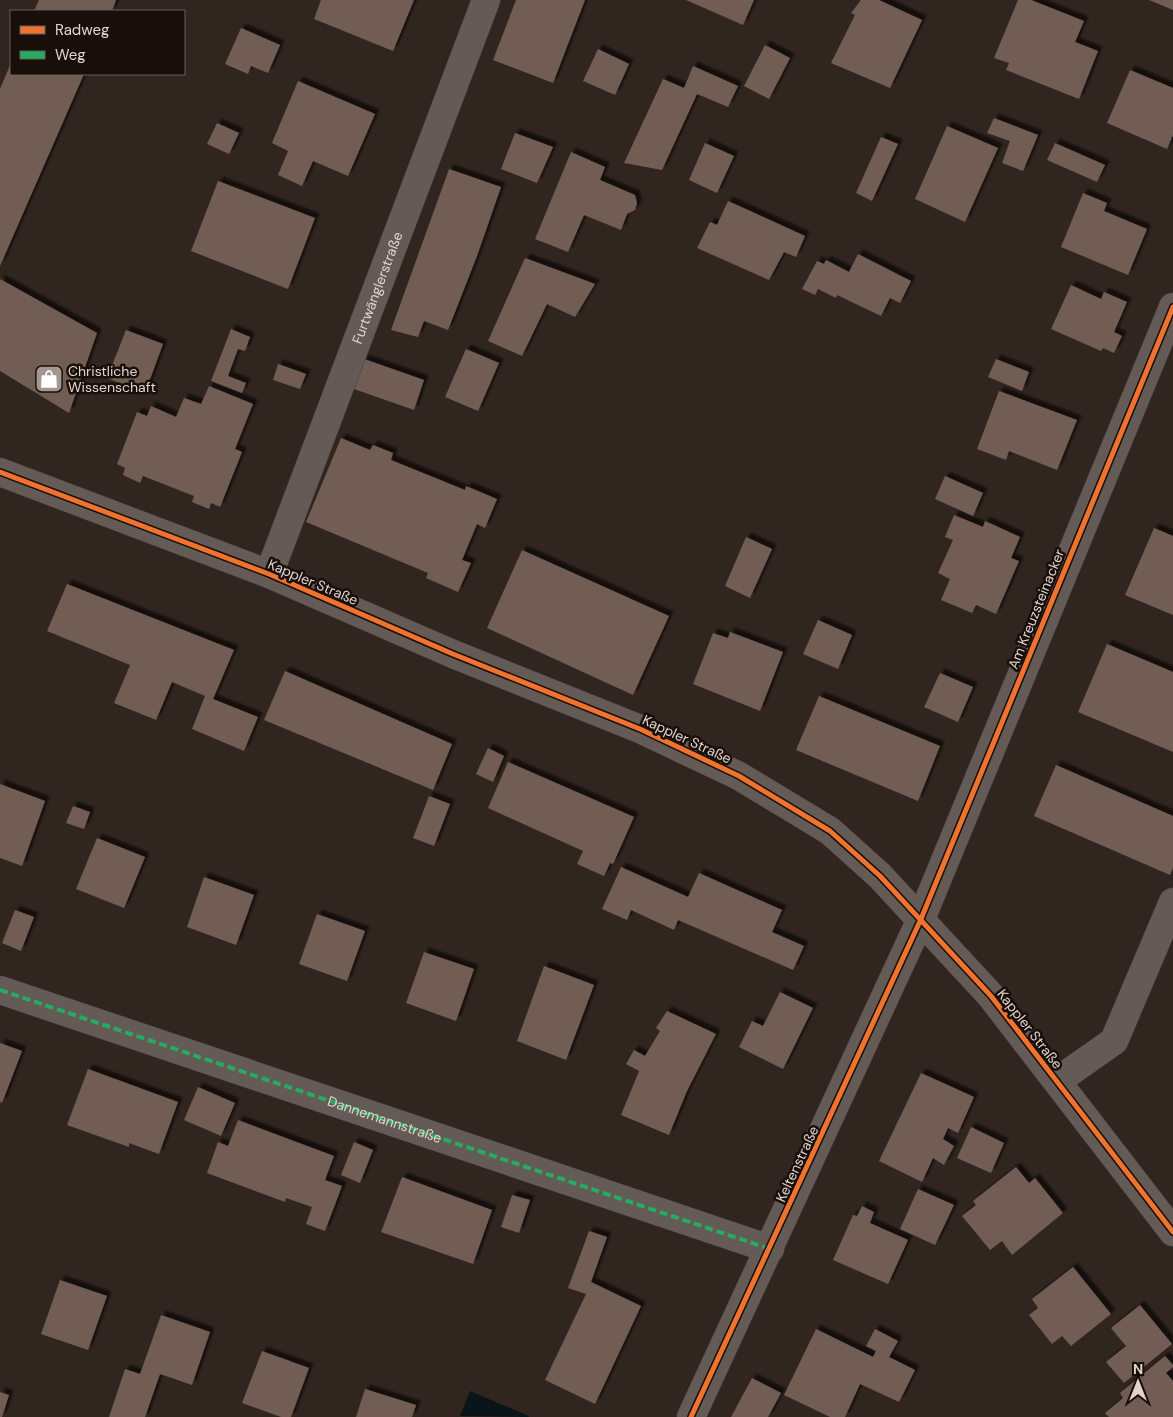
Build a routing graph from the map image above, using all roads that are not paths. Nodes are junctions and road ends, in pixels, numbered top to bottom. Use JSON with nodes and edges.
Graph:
{"nodes":[{"id":1,"x":486,"y":0,"type":"edge"},
{"id":2,"x":1173,"y":307,"type":"edge"},
{"id":3,"x":3,"y":471,"type":"edge"},
{"id":4,"x":269,"y":574,"type":"junction"},
{"id":5,"x":1173,"y":902,"type":"edge"},
{"id":6,"x":921,"y":919,"type":"junction"},
{"id":7,"x":0,"y":990,"type":"edge"},
{"id":8,"x":1057,"y":1082,"type":"junction"},
{"id":9,"x":1173,"y":1232,"type":"edge"},
{"id":10,"x":770,"y":1249,"type":"junction"},
{"id":11,"x":691,"y":1417,"type":"edge"}],
"edges":[{"from":1,"to":4,"type":"street","name":"Furtwänglerstraße"},
{"from":2,"to":6,"type":"street","name":"Am Kreuzsteinacker"},
{"from":3,"to":4,"type":"street","name":"Kappler Straße"},
{"from":4,"to":6,"type":"street","name":"Kappler Straße"},
{"from":5,"to":8,"type":"street"},
{"from":6,"to":8,"type":"street","name":"Kappler Straße"},
{"from":6,"to":10,"type":"street","name":"Keltenstraße"},
{"from":7,"to":10,"type":"street","name":"Dannemannstraße"},
{"from":8,"to":9,"type":"street","name":"Kappler Straße"},
{"from":10,"to":11,"type":"street","name":"Keltenstraße"}]}
